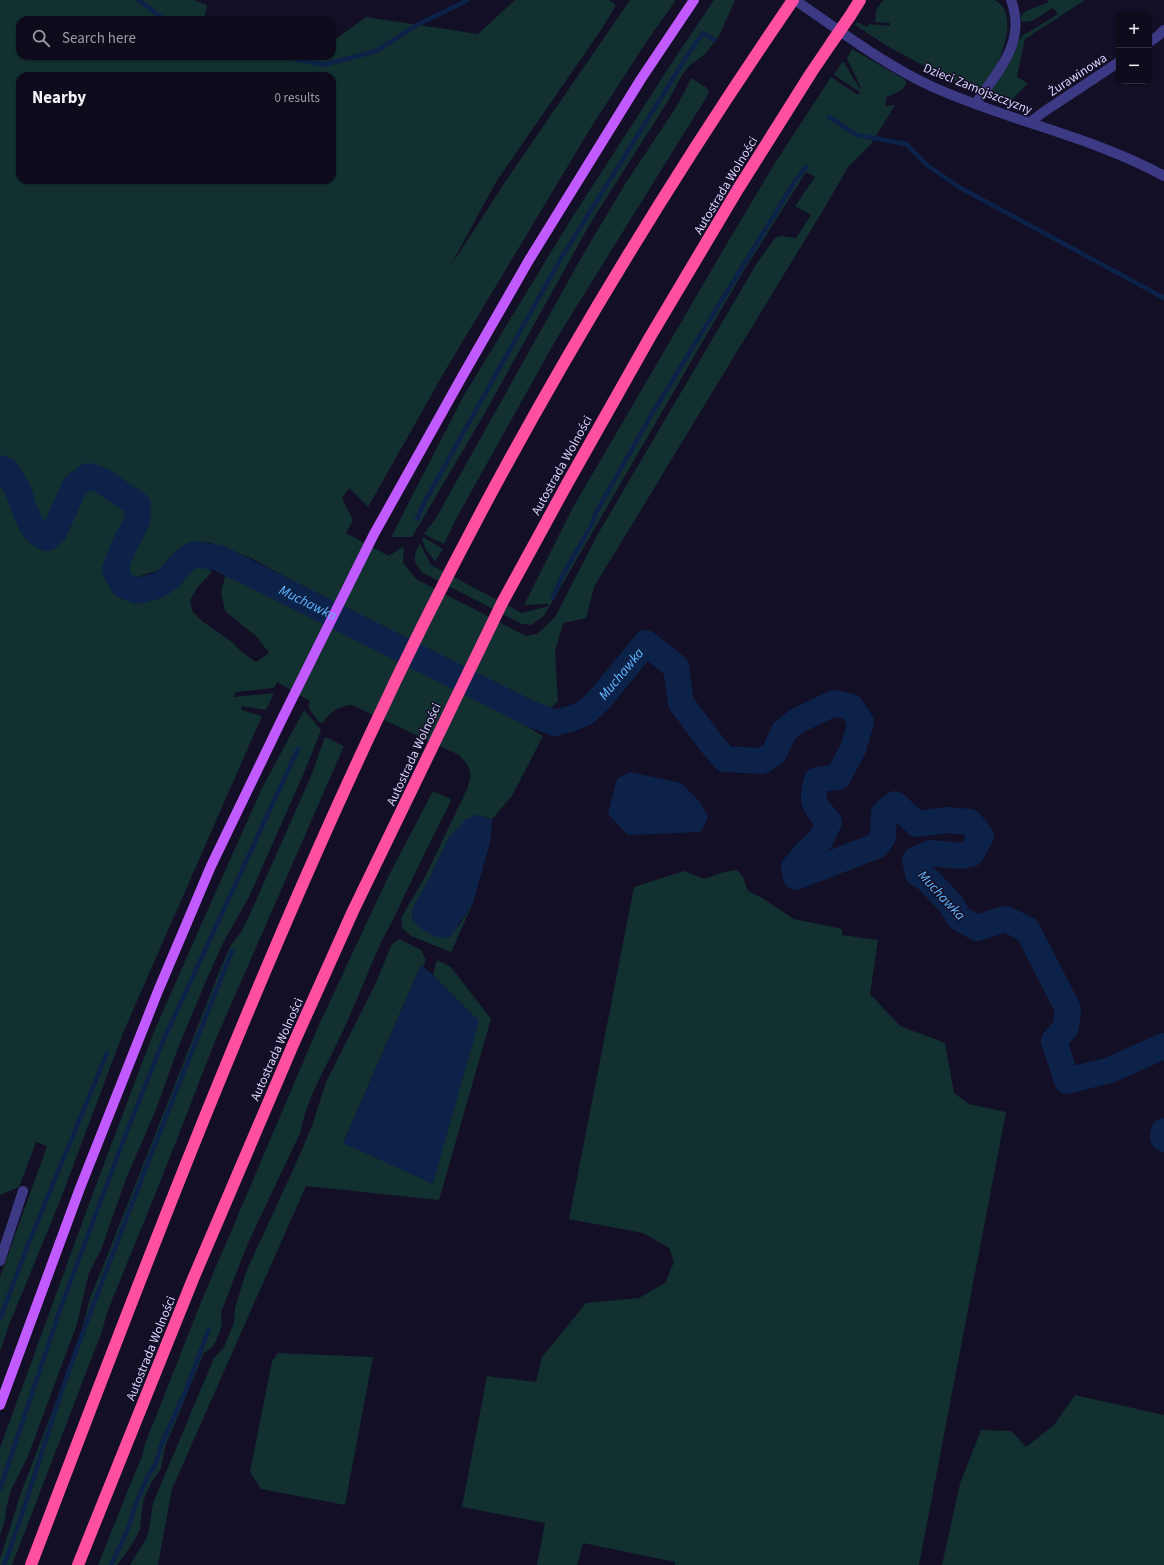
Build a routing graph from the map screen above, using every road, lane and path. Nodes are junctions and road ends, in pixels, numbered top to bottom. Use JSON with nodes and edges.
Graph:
{"nodes":[{"id":1,"x":694,"y":0,"type":"edge"},
{"id":2,"x":794,"y":0,"type":"edge"},
{"id":3,"x":860,"y":0,"type":"edge"},
{"id":4,"x":1011,"y":0,"type":"edge"},
{"id":5,"x":1164,"y":30,"type":"edge"},
{"id":6,"x":1152,"y":40,"type":"edge"},
{"id":7,"x":1116,"y":64,"type":"edge"},
{"id":8,"x":976,"y":104,"type":"junction"},
{"id":9,"x":1030,"y":122,"type":"junction"},
{"id":10,"x":1164,"y":176,"type":"edge"},
{"id":11,"x":24,"y":1191,"type":"dead end"},
{"id":12,"x":0,"y":1261,"type":"edge"},
{"id":13,"x":0,"y":1404,"type":"edge"},
{"id":14,"x":31,"y":1565,"type":"edge"},
{"id":15,"x":78,"y":1565,"type":"edge"}],
"edges":[{"from":1,"to":13,"type":"main road"},
{"from":2,"to":8,"type":"street","name":"Dzieci Zamojszczyzny"},
{"from":2,"to":14,"type":"highway"},
{"from":3,"to":15,"type":"highway","name":"Autostrada Wolności","bridge":true},
{"from":4,"to":8,"type":"street"},
{"from":5,"to":6,"type":"street"},
{"from":7,"to":9,"type":"street","name":"Żurawinowa"},
{"from":8,"to":9,"type":"street","name":"Dzieci Zamojszczyzny"},
{"from":9,"to":10,"type":"street","name":"Dzieci Zamojszczyzny"},
{"from":11,"to":12,"type":"street"}]}
